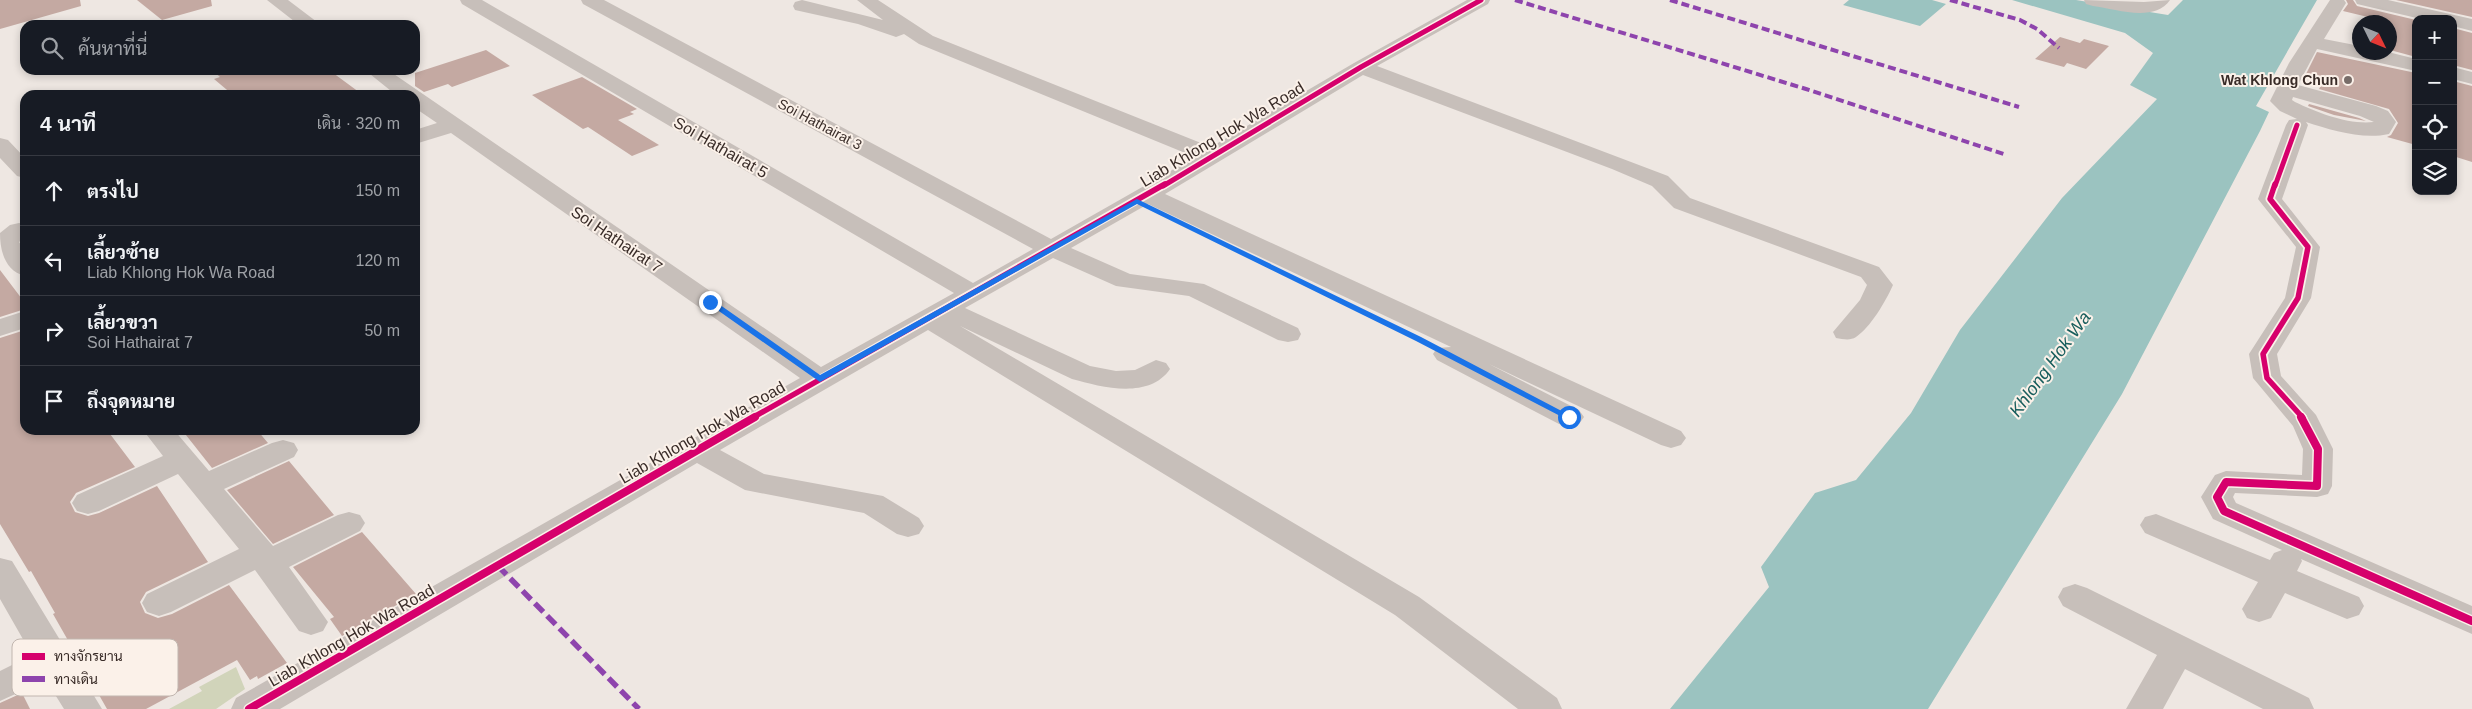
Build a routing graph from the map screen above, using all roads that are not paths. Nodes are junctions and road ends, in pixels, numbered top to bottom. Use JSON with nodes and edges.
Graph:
{"nodes":[{"id":1,"x":276,"y":0,"type":"edge"},
{"id":2,"x":469,"y":0,"type":"edge"},
{"id":3,"x":590,"y":0,"type":"edge"},
{"id":4,"x":866,"y":0,"type":"edge"},
{"id":5,"x":1481,"y":0,"type":"edge"},
{"id":6,"x":2093,"y":0,"type":"edge"},
{"id":7,"x":2160,"y":0,"type":"edge"},
{"id":8,"x":2364,"y":0,"type":"edge"},
{"id":9,"x":2338,"y":3,"type":"dead end"},
{"id":10,"x":802,"y":6,"type":"dead end"},
{"id":11,"x":2429,"y":15,"type":"edge"},
{"id":12,"x":304,"y":20,"type":"edge"},
{"id":13,"x":2457,"y":21,"type":"edge"},
{"id":14,"x":2472,"y":25,"type":"edge"},
{"id":15,"x":926,"y":40,"type":"junction"},
{"id":16,"x":2312,"y":42,"type":"junction"},
{"id":17,"x":2352,"y":50,"type":"edge"},
{"id":18,"x":2394,"y":60,"type":"edge"},
{"id":19,"x":2412,"y":64,"type":"edge"},
{"id":20,"x":1361,"y":68,"type":"junction"},
{"id":21,"x":2457,"y":74,"type":"edge"},
{"id":22,"x":382,"y":75,"type":"edge"},
{"id":23,"x":2472,"y":78,"type":"edge"},
{"id":24,"x":2286,"y":88,"type":"dead end"},
{"id":25,"x":403,"y":90,"type":"edge"},
{"id":26,"x":420,"y":102,"type":"edge"},
{"id":27,"x":2297,"y":125,"type":"dead end"},
{"id":28,"x":453,"y":126,"type":"junction"},
{"id":29,"x":420,"y":136,"type":"edge"},
{"id":30,"x":0,"y":145,"type":"edge"},
{"id":31,"x":1212,"y":156,"type":"junction"},
{"id":32,"x":20,"y":166,"type":"edge"},
{"id":33,"x":1142,"y":198,"type":"junction"},
{"id":34,"x":20,"y":227,"type":"edge"},
{"id":35,"x":1050,"y":248,"type":"junction"},
{"id":36,"x":20,"y":261,"type":"edge"},
{"id":37,"x":972,"y":293,"type":"junction"},
{"id":38,"x":937,"y":314,"type":"junction"},
{"id":39,"x":20,"y":321,"type":"edge"},
{"id":40,"x":0,"y":328,"type":"edge"},
{"id":41,"x":1846,"y":332,"type":"dead end"},
{"id":42,"x":1288,"y":334,"type":"dead end"},
{"id":43,"x":1156,"y":369,"type":"dead end"},
{"id":44,"x":820,"y":379,"type":"junction"},
{"id":45,"x":1569,"y":417,"type":"dead end"},
{"id":46,"x":162,"y":435,"type":"edge"},
{"id":47,"x":1672,"y":438,"type":"dead end"},
{"id":48,"x":282,"y":450,"type":"dead end"},
{"id":49,"x":699,"y":451,"type":"junction"},
{"id":50,"x":182,"y":460,"type":"junction"},
{"id":51,"x":204,"y":486,"type":"junction"},
{"id":52,"x":88,"y":503,"type":"dead end"},
{"id":53,"x":349,"y":523,"type":"dead end"},
{"id":54,"x":2156,"y":525,"type":"dead end"},
{"id":55,"x":908,"y":526,"type":"dead end"},
{"id":56,"x":2295,"y":542,"type":"junction"},
{"id":57,"x":264,"y":558,"type":"junction"},
{"id":58,"x":0,"y":570,"type":"edge"},
{"id":59,"x":2278,"y":577,"type":"junction"},
{"id":60,"x":2075,"y":597,"type":"dead end"},
{"id":61,"x":159,"y":603,"type":"dead end"},
{"id":62,"x":2347,"y":606,"type":"dead end"},
{"id":63,"x":2259,"y":609,"type":"dead end"},
{"id":64,"x":2472,"y":621,"type":"edge"},
{"id":65,"x":311,"y":622,"type":"dead end"},
{"id":66,"x":40,"y":639,"type":"edge"},
{"id":67,"x":2127,"y":642,"type":"dead end"},
{"id":68,"x":2170,"y":664,"type":"junction"},
{"id":69,"x":12,"y":681,"type":"edge"},
{"id":70,"x":0,"y":687,"type":"edge"},
{"id":71,"x":76,"y":696,"type":"edge"},
{"id":72,"x":84,"y":709,"type":"edge"},
{"id":73,"x":249,"y":709,"type":"edge"},
{"id":74,"x":1544,"y":709,"type":"edge"},
{"id":75,"x":2144,"y":709,"type":"edge"},
{"id":76,"x":2259,"y":709,"type":"edge"},
{"id":77,"x":2296,"y":709,"type":"edge"}],
"edges":[{"from":1,"to":12,"type":"street"},
{"from":2,"to":37,"type":"street","name":"Soi Hathairat 5"},
{"from":3,"to":35,"type":"street","name":"Soi Hathairat 3"},
{"from":4,"to":15,"type":"street"},
{"from":5,"to":20,"type":"street","name":"Liab Khlong Hok Wa Road"},
{"from":6,"to":7,"type":"street"},
{"from":8,"to":11,"type":"street"},
{"from":9,"to":16,"type":"street"},
{"from":10,"to":15,"type":"street"},
{"from":13,"to":14,"type":"street"},
{"from":15,"to":31,"type":"street"},
{"from":16,"to":17,"type":"street"},
{"from":16,"to":24,"type":"street"},
{"from":18,"to":19,"type":"street"},
{"from":20,"to":31,"type":"street","name":"Liab Khlong Hok Wa Road"},
{"from":20,"to":41,"type":"street"},
{"from":21,"to":23,"type":"street"},
{"from":22,"to":25,"type":"street"},
{"from":26,"to":28,"type":"street","name":"Soi Hathairat 7"},
{"from":27,"to":56,"type":"street"},
{"from":28,"to":29,"type":"street"},
{"from":28,"to":44,"type":"street","name":"Soi Hathairat 7"},
{"from":30,"to":32,"type":"street"},
{"from":31,"to":33,"type":"street","name":"Liab Khlong Hok Wa Road"},
{"from":33,"to":35,"type":"street","name":"Liab Khlong Hok Wa Road"},
{"from":33,"to":45,"type":"street"},
{"from":33,"to":47,"type":"street"},
{"from":34,"to":36,"type":"street"},
{"from":35,"to":37,"type":"street","name":"Liab Khlong Hok Wa Road"},
{"from":35,"to":42,"type":"street","name":"Soi Hathairat 3"},
{"from":37,"to":38,"type":"street","name":"Liab Khlong Hok Wa Road"},
{"from":38,"to":43,"type":"street"},
{"from":38,"to":44,"type":"street","name":"Liab Khlong Hok Wa Road"},
{"from":38,"to":74,"type":"street"},
{"from":39,"to":40,"type":"street"},
{"from":44,"to":49,"type":"street","name":"Liab Khlong Hok Wa Road"},
{"from":46,"to":50,"type":"street"},
{"from":48,"to":51,"type":"street"},
{"from":49,"to":55,"type":"street"},
{"from":49,"to":73,"type":"street","name":"Liab Khlong Hok Wa Road"},
{"from":50,"to":51,"type":"street"},
{"from":50,"to":52,"type":"street"},
{"from":51,"to":57,"type":"street"},
{"from":53,"to":57,"type":"street"},
{"from":54,"to":59,"type":"street"},
{"from":56,"to":59,"type":"street"},
{"from":56,"to":64,"type":"street"},
{"from":57,"to":61,"type":"street"},
{"from":57,"to":65,"type":"street"},
{"from":58,"to":66,"type":"street"},
{"from":59,"to":62,"type":"street"},
{"from":59,"to":63,"type":"street"},
{"from":60,"to":77,"type":"street"},
{"from":67,"to":68,"type":"street"},
{"from":68,"to":75,"type":"street"},
{"from":68,"to":76,"type":"street"},
{"from":69,"to":70,"type":"street"},
{"from":71,"to":72,"type":"street"}]}
